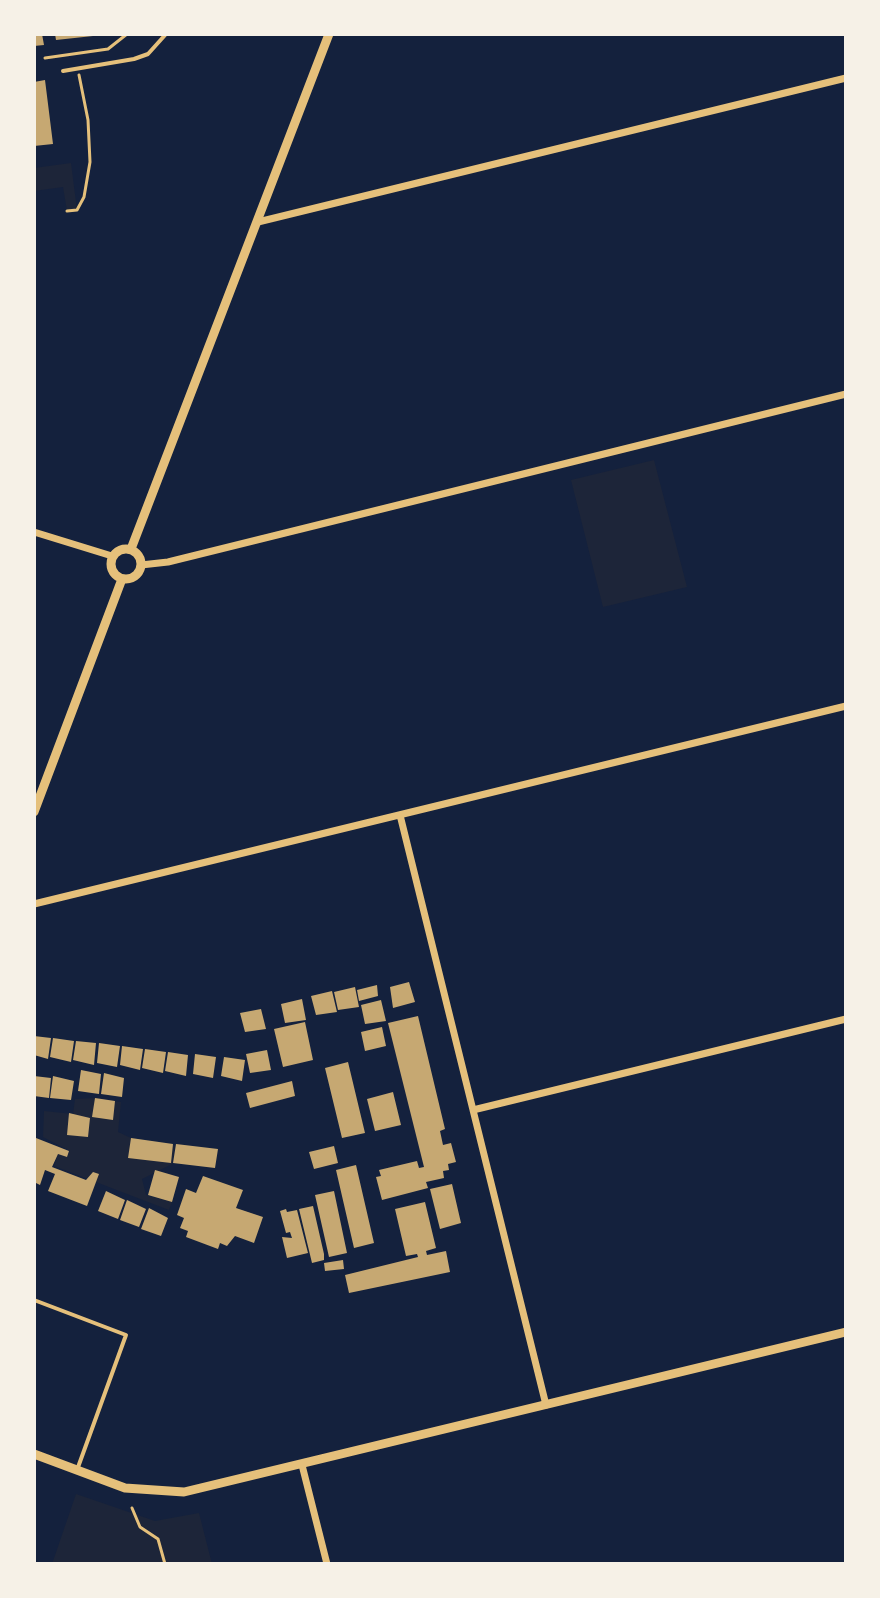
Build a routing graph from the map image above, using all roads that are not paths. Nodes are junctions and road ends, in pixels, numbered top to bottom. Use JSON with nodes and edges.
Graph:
{"nodes":[{"id":1,"x":166,"y":34,"type":"edge"},
{"id":2,"x":329,"y":34,"type":"edge"},
{"id":3,"x":63,"y":71,"type":"dead end"},
{"id":4,"x":846,"y":78,"type":"edge"},
{"id":5,"x":258,"y":222,"type":"junction"},
{"id":6,"x":846,"y":394,"type":"edge"},
{"id":7,"x":34,"y":532,"type":"edge"},
{"id":8,"x":131,"y":549,"type":"junction"},
{"id":9,"x":112,"y":556,"type":"junction"},
{"id":10,"x":141,"y":565,"type":"junction"},
{"id":11,"x":122,"y":579,"type":"junction"},
{"id":12,"x":846,"y":706,"type":"edge"},
{"id":13,"x":34,"y":812,"type":"edge"},
{"id":14,"x":400,"y":815,"type":"junction"},
{"id":15,"x":34,"y":904,"type":"edge"},
{"id":16,"x":846,"y":1019,"type":"edge"},
{"id":17,"x":473,"y":1110,"type":"junction"},
{"id":18,"x":34,"y":1300,"type":"edge"},
{"id":19,"x":846,"y":1332,"type":"edge"},
{"id":20,"x":546,"y":1405,"type":"junction"},
{"id":21,"x":34,"y":1454,"type":"edge"},
{"id":22,"x":302,"y":1465,"type":"junction"},
{"id":23,"x":77,"y":1470,"type":"junction"},
{"id":24,"x":327,"y":1564,"type":"edge"}],
"edges":[{"from":1,"to":3,"type":"lane"},
{"from":2,"to":5,"type":"street"},
{"from":4,"to":5,"type":"street"},
{"from":5,"to":8,"type":"street"},
{"from":6,"to":10,"type":"street"},
{"from":7,"to":9,"type":"street"},
{"from":8,"to":9,"type":"street"},
{"from":8,"to":10,"type":"street"},
{"from":9,"to":11,"type":"street"},
{"from":10,"to":11,"type":"street"},
{"from":11,"to":13,"type":"street"},
{"from":12,"to":14,"type":"street"},
{"from":14,"to":15,"type":"street"},
{"from":14,"to":17,"type":"street"},
{"from":16,"to":17,"type":"street"},
{"from":17,"to":20,"type":"street"},
{"from":18,"to":23,"type":"lane"},
{"from":19,"to":20,"type":"street"},
{"from":20,"to":22,"type":"street"},
{"from":21,"to":23,"type":"street"},
{"from":22,"to":23,"type":"street"},
{"from":22,"to":24,"type":"street"}]}
